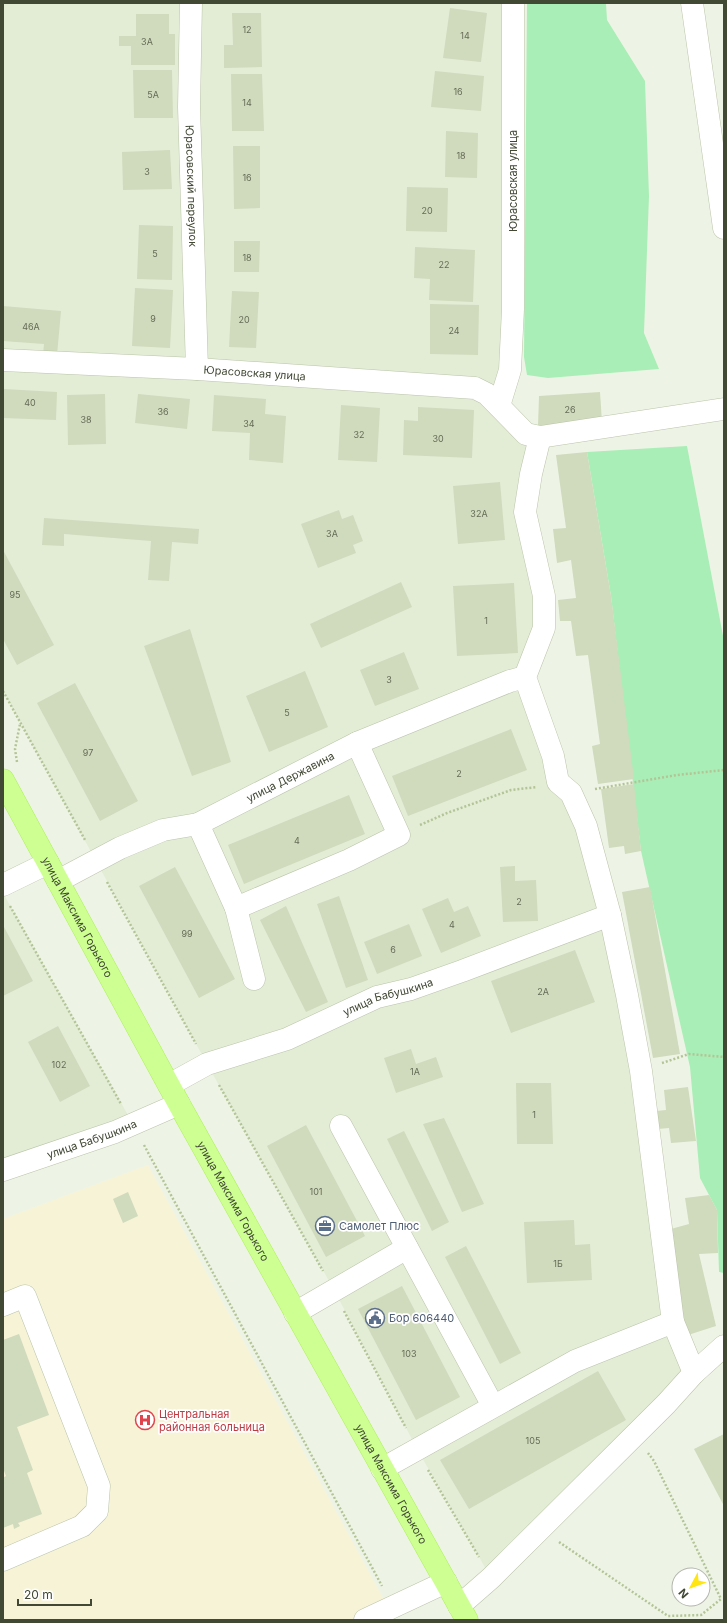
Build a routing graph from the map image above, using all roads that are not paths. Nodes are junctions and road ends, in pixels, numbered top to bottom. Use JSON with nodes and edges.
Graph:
{"nodes":[{"id":1,"x":191,"y":3,"type":"edge"},
{"id":2,"x":514,"y":3,"type":"edge"},
{"id":3,"x":692,"y":3,"type":"edge"},
{"id":4,"x":724,"y":228,"type":"edge"},
{"id":5,"x":3,"y":360,"type":"edge"},
{"id":6,"x":197,"y":369,"type":"junction"},
{"id":7,"x":499,"y":406,"type":"junction"},
{"id":8,"x":724,"y":409,"type":"edge"},
{"id":9,"x":540,"y":437,"type":"junction"},
{"id":10,"x":525,"y":677,"type":"junction"},
{"id":11,"x":357,"y":743,"type":"junction"},
{"id":12,"x":10,"y":773,"type":"edge"},
{"id":13,"x":198,"y":824,"type":"junction"},
{"id":14,"x":53,"y":872,"type":"junction"},
{"id":15,"x":5,"y":893,"type":"edge"},
{"id":16,"x":236,"y":908,"type":"junction"},
{"id":17,"x":610,"y":915,"type":"junction"},
{"id":18,"x":254,"y":979,"type":"dead end"},
{"id":19,"x":169,"y":1085,"type":"junction"},
{"id":20,"x":179,"y":1104,"type":"junction"},
{"id":21,"x":341,"y":1126,"type":"dead end"},
{"id":22,"x":3,"y":1170,"type":"edge"},
{"id":23,"x":407,"y":1248,"type":"junction"},
{"id":24,"x":3,"y":1305,"type":"edge"},
{"id":25,"x":295,"y":1313,"type":"junction"},
{"id":26,"x":673,"y":1322,"type":"junction"},
{"id":27,"x":724,"y":1346,"type":"edge"},
{"id":28,"x":694,"y":1373,"type":"junction"},
{"id":29,"x":493,"y":1406,"type":"junction"},
{"id":30,"x":382,"y":1469,"type":"junction"},
{"id":31,"x":3,"y":1560,"type":"edge"},
{"id":32,"x":446,"y":1582,"type":"junction"},
{"id":33,"x":463,"y":1613,"type":"edge"},
{"id":34,"x":365,"y":1620,"type":"edge"}],
"edges":[{"from":1,"to":6,"type":"street","name":"Юрасовский переулок"},
{"from":2,"to":7,"type":"street","name":"Юрасовская улица"},
{"from":3,"to":4,"type":"street"},
{"from":5,"to":6,"type":"street","name":"Юрасовская улица"},
{"from":6,"to":7,"type":"street","name":"Юрасовская улица"},
{"from":7,"to":9,"type":"street","name":"Юрасовская улица"},
{"from":8,"to":9,"type":"street"},
{"from":9,"to":10,"type":"street"},
{"from":10,"to":11,"type":"street","name":"улица Державина"},
{"from":10,"to":17,"type":"street"},
{"from":11,"to":13,"type":"street","name":"улица Державина"},
{"from":11,"to":16,"type":"street"},
{"from":12,"to":14,"type":"main road","name":"улица Максима Горького"},
{"from":13,"to":14,"type":"street","name":"улица Державина"},
{"from":13,"to":16,"type":"street"},
{"from":14,"to":15,"type":"street","name":"улица Державина"},
{"from":14,"to":19,"type":"main road","name":"улица Максима Горького"},
{"from":16,"to":18,"type":"street"},
{"from":17,"to":19,"type":"street","name":"улица Бабушкина"},
{"from":17,"to":26,"type":"street"},
{"from":19,"to":20,"type":"main road","name":"улица Максима Горького"},
{"from":20,"to":22,"type":"street","name":"улица Бабушкина"},
{"from":20,"to":25,"type":"main road","name":"улица Максима Горького"},
{"from":21,"to":23,"type":"street"},
{"from":23,"to":25,"type":"street"},
{"from":23,"to":29,"type":"street"},
{"from":24,"to":31,"type":"street"},
{"from":25,"to":30,"type":"main road","name":"улица Максима Горького"},
{"from":26,"to":28,"type":"street"},
{"from":26,"to":29,"type":"street"},
{"from":27,"to":28,"type":"street"},
{"from":28,"to":33,"type":"street"},
{"from":29,"to":30,"type":"street"},
{"from":30,"to":32,"type":"main road","name":"улица Максима Горького"},
{"from":32,"to":33,"type":"main road","name":"улица Максима Горького"},
{"from":32,"to":34,"type":"street"}]}
